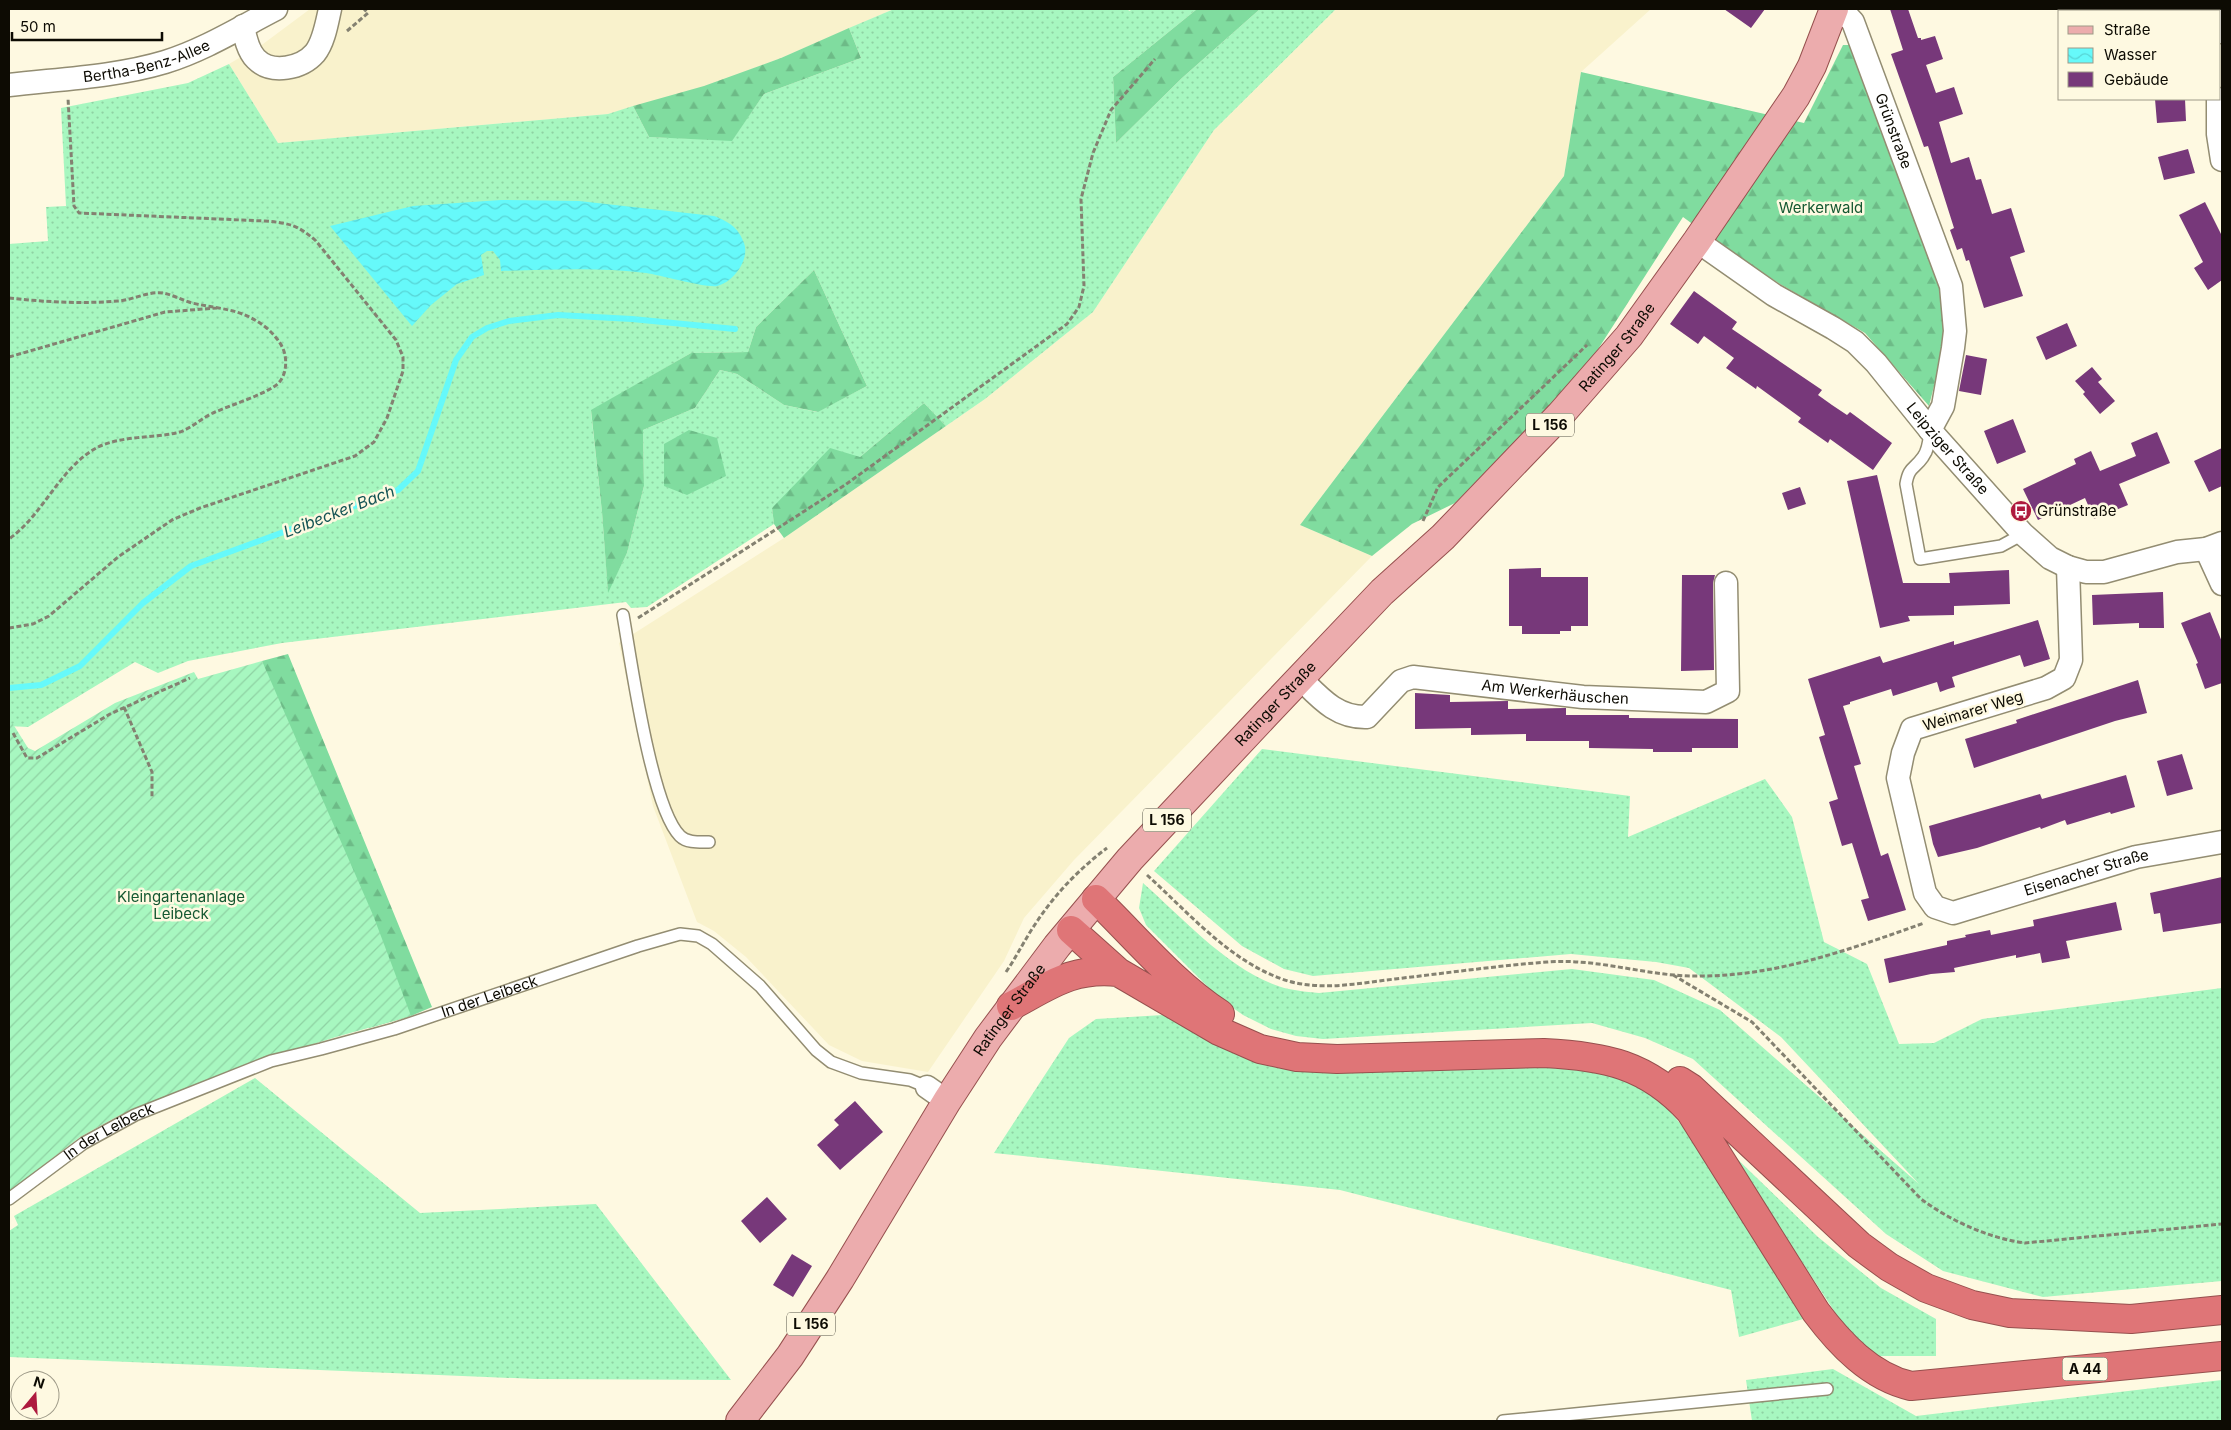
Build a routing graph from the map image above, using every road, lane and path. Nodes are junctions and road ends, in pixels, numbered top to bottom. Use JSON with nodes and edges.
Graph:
{"nodes":[{"id":1,"x":276,"y":9,"type":"edge"},
{"id":2,"x":330,"y":9,"type":"edge"},
{"id":3,"x":1834,"y":9,"type":"edge"},
{"id":4,"x":1841,"y":9,"type":"edge"},
{"id":5,"x":247,"y":19,"type":"edge"},
{"id":6,"x":1155,"y":59,"type":"dead end"},
{"id":7,"x":9,"y":85,"type":"edge"},
{"id":8,"x":68,"y":95,"type":"dead end"},
{"id":9,"x":2218,"y":100,"type":"edge"},
{"id":10,"x":2222,"y":160,"type":"edge"},
{"id":11,"x":1697,"y":242,"type":"junction"},
{"id":12,"x":9,"y":298,"type":"edge"},
{"id":13,"x":224,"y":308,"type":"junction"},
{"id":14,"x":9,"y":357,"type":"edge"},
{"id":15,"x":1930,"y":430,"type":"junction"},
{"id":16,"x":2022,"y":534,"type":"junction"},
{"id":17,"x":9,"y":539,"type":"edge"},
{"id":18,"x":2214,"y":546,"type":"edge"},
{"id":19,"x":2068,"y":567,"type":"junction"},
{"id":20,"x":1726,"y":583,"type":"dead end"},
{"id":21,"x":2222,"y":584,"type":"edge"},
{"id":22,"x":623,"y":615,"type":"dead end"},
{"id":23,"x":9,"y":628,"type":"edge"},
{"id":24,"x":626,"y":628,"type":"junction"},
{"id":25,"x":190,"y":678,"type":"dead end"},
{"id":26,"x":1301,"y":679,"type":"junction"},
{"id":27,"x":124,"y":707,"type":"junction"},
{"id":28,"x":13,"y":733,"type":"dead end"},
{"id":29,"x":152,"y":797,"type":"dead end"},
{"id":30,"x":709,"y":842,"type":"dead end"},
{"id":31,"x":2222,"y":842,"type":"edge"},
{"id":32,"x":1130,"y":859,"type":"junction"},
{"id":33,"x":1096,"y":899,"type":"junction"},
{"id":34,"x":1952,"y":913,"type":"junction"},
{"id":35,"x":1071,"y":930,"type":"junction"},
{"id":36,"x":1118,"y":972,"type":"junction"},
{"id":37,"x":1671,"y":974,"type":"junction"},
{"id":38,"x":1010,"y":1006,"type":"junction"},
{"id":39,"x":937,"y":1094,"type":"junction"},
{"id":40,"x":9,"y":1199,"type":"edge"},
{"id":41,"x":2222,"y":1224,"type":"edge"},
{"id":42,"x":2222,"y":1310,"type":"edge"},
{"id":43,"x":2222,"y":1356,"type":"edge"},
{"id":44,"x":1826,"y":1389,"type":"dead end"},
{"id":45,"x":740,"y":1421,"type":"edge"},
{"id":46,"x":1504,"y":1421,"type":"edge"}],
"edges":[{"from":1,"to":5,"type":"street","name":"Bertha-Benz-Allee"},
{"from":2,"to":5,"type":"street"},
{"from":3,"to":11,"type":"main road","name":"Ratinger Straße","number":"L 156"},
{"from":4,"to":15,"type":"street","name":"Grünstraße"},
{"from":5,"to":7,"type":"street","name":"Bertha-Benz-Allee"},
{"from":6,"to":24,"type":"path"},
{"from":8,"to":23,"type":"path"},
{"from":9,"to":10,"type":"street"},
{"from":11,"to":15,"type":"street","name":"Leipziger Straße"},
{"from":11,"to":26,"type":"main road","name":"Ratinger Straße","number":"L 156"},
{"from":12,"to":13,"type":"path"},
{"from":13,"to":14,"type":"path"},
{"from":13,"to":17,"type":"path"},
{"from":15,"to":16,"type":"street","name":"Leipziger Straße"},
{"from":15,"to":16,"type":"lane"},
{"from":16,"to":19,"type":"street","name":"Leipziger Straße"},
{"from":18,"to":19,"type":"street","name":"Leipziger Straße"},
{"from":18,"to":21,"type":"street"},
{"from":19,"to":34,"type":"street","name":"Weimarer Weg"},
{"from":20,"to":26,"type":"street","name":"Am Werkerhäuschen"},
{"from":22,"to":24,"type":"lane"},
{"from":24,"to":30,"type":"lane"},
{"from":25,"to":27,"type":"path"},
{"from":26,"to":32,"type":"main road","name":"Ratinger Straße","number":"L 156"},
{"from":27,"to":28,"type":"path"},
{"from":27,"to":29,"type":"path"},
{"from":31,"to":34,"type":"street","name":"Eisenacher Straße"},
{"from":32,"to":33,"type":"main road","name":"Ratinger Straße","number":"L 156"},
{"from":32,"to":37,"type":"path"},
{"from":33,"to":35,"type":"main road","name":"Ratinger Straße","number":"L 156"},
{"from":33,"to":42,"type":"highway"},
{"from":34,"to":37,"type":"path"},
{"from":35,"to":36,"type":"highway"},
{"from":35,"to":38,"type":"main road","name":"Ratinger Straße","number":"L 156"},
{"from":36,"to":38,"type":"highway"},
{"from":36,"to":43,"type":"highway","number":"A 44"},
{"from":37,"to":41,"type":"path"},
{"from":38,"to":39,"type":"main road","name":"Ratinger Straße","number":"L 156"},
{"from":39,"to":40,"type":"lane","name":"In der Leibeck"},
{"from":39,"to":45,"type":"main road","name":"Ratinger Straße","number":"L 156"},
{"from":44,"to":46,"type":"lane"}]}
